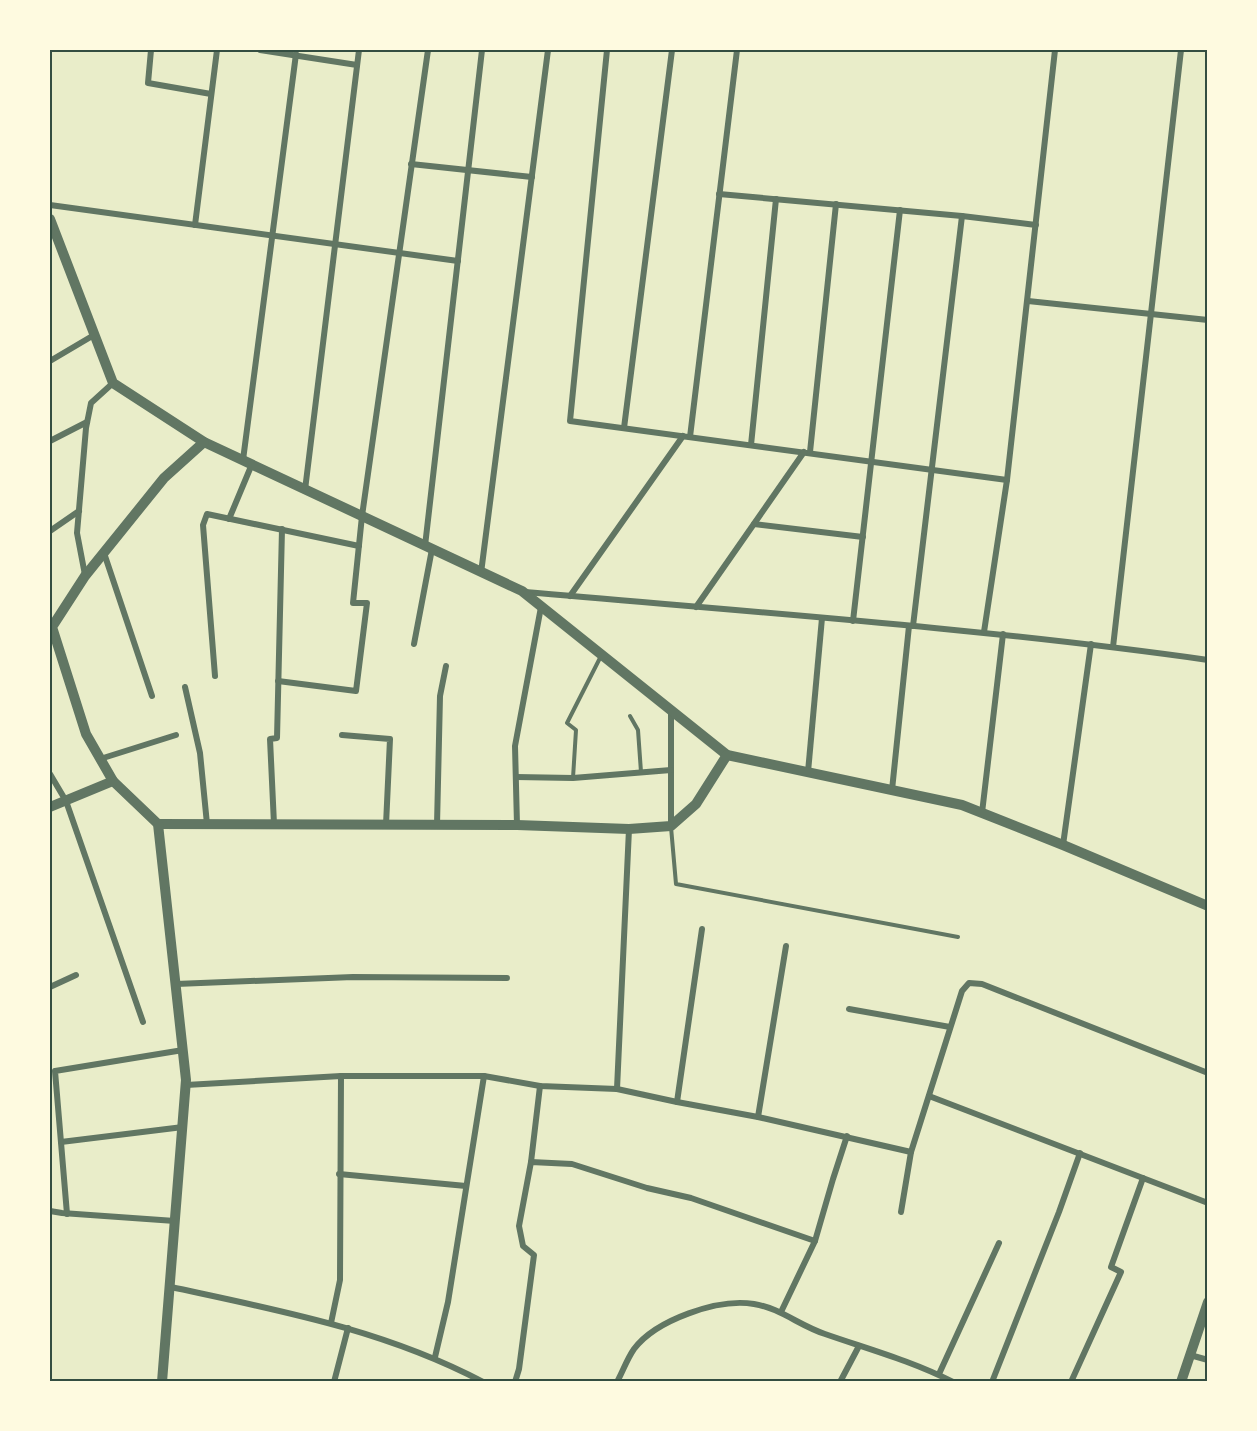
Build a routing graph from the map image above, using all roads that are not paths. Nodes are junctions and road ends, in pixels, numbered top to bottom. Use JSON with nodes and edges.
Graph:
{"nodes":[{"id":1,"x":151,"y":50,"type":"edge"},
{"id":2,"x":217,"y":50,"type":"edge"},
{"id":3,"x":260,"y":50,"type":"edge"},
{"id":4,"x":359,"y":50,"type":"edge"},
{"id":5,"x":428,"y":50,"type":"edge"},
{"id":6,"x":482,"y":50,"type":"edge"},
{"id":7,"x":548,"y":50,"type":"edge"},
{"id":8,"x":607,"y":50,"type":"edge"},
{"id":9,"x":672,"y":50,"type":"edge"},
{"id":10,"x":737,"y":50,"type":"edge"},
{"id":11,"x":1055,"y":50,"type":"edge"},
{"id":12,"x":1181,"y":50,"type":"edge"},
{"id":13,"x":296,"y":54,"type":"junction"},
{"id":14,"x":357,"y":65,"type":"junction"},
{"id":15,"x":212,"y":94,"type":"junction"},
{"id":16,"x":411,"y":165,"type":"junction"},
{"id":17,"x":468,"y":170,"type":"junction"},
{"id":18,"x":532,"y":177,"type":"junction"},
{"id":19,"x":720,"y":194,"type":"junction"},
{"id":20,"x":776,"y":199,"type":"junction"},
{"id":21,"x":836,"y":204,"type":"junction"},
{"id":22,"x":50,"y":205,"type":"edge"},
{"id":23,"x":900,"y":210,"type":"junction"},
{"id":24,"x":962,"y":216,"type":"junction"},
{"id":25,"x":50,"y":219,"type":"edge"},
{"id":26,"x":195,"y":225,"type":"junction"},
{"id":27,"x":1036,"y":225,"type":"junction"},
{"id":28,"x":272,"y":236,"type":"junction"},
{"id":29,"x":335,"y":244,"type":"junction"},
{"id":30,"x":399,"y":253,"type":"junction"},
{"id":31,"x":458,"y":261,"type":"junction"},
{"id":32,"x":1028,"y":301,"type":"junction"},
{"id":33,"x":1152,"y":314,"type":"junction"},
{"id":34,"x":1208,"y":320,"type":"edge"},
{"id":35,"x":94,"y":335,"type":"junction"},
{"id":36,"x":50,"y":361,"type":"edge"},
{"id":37,"x":113,"y":383,"type":"junction"},
{"id":38,"x":87,"y":422,"type":"junction"},
{"id":39,"x":624,"y":428,"type":"junction"},
{"id":40,"x":687,"y":436,"type":"junction"},
{"id":41,"x":50,"y":441,"type":"edge"},
{"id":42,"x":204,"y":442,"type":"junction"},
{"id":43,"x":751,"y":445,"type":"junction"},
{"id":44,"x":807,"y":452,"type":"junction"},
{"id":45,"x":872,"y":461,"type":"junction"},
{"id":46,"x":247,"y":462,"type":"junction"},
{"id":47,"x":931,"y":468,"type":"junction"},
{"id":48,"x":1007,"y":480,"type":"junction"},
{"id":49,"x":305,"y":490,"type":"junction"},
{"id":50,"x":79,"y":511,"type":"junction"},
{"id":51,"x":362,"y":516,"type":"junction"},
{"id":52,"x":229,"y":519,"type":"junction"},
{"id":53,"x":754,"y":524,"type":"junction"},
{"id":54,"x":282,"y":529,"type":"junction"},
{"id":55,"x":50,"y":531,"type":"edge"},
{"id":56,"x":863,"y":537,"type":"junction"},
{"id":57,"x":359,"y":546,"type":"junction"},
{"id":58,"x":428,"y":547,"type":"junction"},
{"id":59,"x":104,"y":553,"type":"junction"},
{"id":60,"x":482,"y":573,"type":"junction"},
{"id":61,"x":85,"y":576,"type":"junction"},
{"id":62,"x":522,"y":591,"type":"junction"},
{"id":63,"x":570,"y":596,"type":"junction"},
{"id":64,"x":541,"y":607,"type":"junction"},
{"id":65,"x":696,"y":607,"type":"junction"},
{"id":66,"x":822,"y":618,"type":"junction"},
{"id":67,"x":853,"y":621,"type":"junction"},
{"id":68,"x":911,"y":626,"type":"junction"},
{"id":69,"x":51,"y":631,"type":"edge"},
{"id":70,"x":984,"y":632,"type":"junction"},
{"id":71,"x":1003,"y":634,"type":"junction"},
{"id":72,"x":414,"y":644,"type":"dead end"},
{"id":73,"x":1092,"y":644,"type":"junction"},
{"id":74,"x":1113,"y":647,"type":"junction"},
{"id":75,"x":602,"y":655,"type":"junction"},
{"id":76,"x":1208,"y":660,"type":"edge"},
{"id":77,"x":446,"y":666,"type":"dead end"},
{"id":78,"x":215,"y":676,"type":"dead end"},
{"id":79,"x":278,"y":681,"type":"junction"},
{"id":80,"x":185,"y":687,"type":"dead end"},
{"id":81,"x":152,"y":696,"type":"dead end"},
{"id":82,"x":670,"y":710,"type":"junction"},
{"id":83,"x":630,"y":716,"type":"dead end"},
{"id":84,"x":176,"y":735,"type":"dead end"},
{"id":85,"x":342,"y":735,"type":"dead end"},
{"id":86,"x":727,"y":755,"type":"junction"},
{"id":87,"x":100,"y":759,"type":"junction"},
{"id":88,"x":671,"y":770,"type":"junction"},
{"id":89,"x":641,"y":772,"type":"junction"},
{"id":90,"x":808,"y":772,"type":"junction"},
{"id":91,"x":50,"y":774,"type":"edge"},
{"id":92,"x":516,"y":777,"type":"junction"},
{"id":93,"x":573,"y":777,"type":"junction"},
{"id":94,"x":113,"y":782,"type":"junction"},
{"id":95,"x":892,"y":790,"type":"junction"},
{"id":96,"x":66,"y":801,"type":"junction"},
{"id":97,"x":50,"y":807,"type":"edge"},
{"id":98,"x":981,"y":813,"type":"junction"},
{"id":99,"x":158,"y":824,"type":"junction"},
{"id":100,"x":207,"y":824,"type":"junction"},
{"id":101,"x":274,"y":824,"type":"junction"},
{"id":102,"x":386,"y":825,"type":"junction"},
{"id":103,"x":437,"y":825,"type":"junction"},
{"id":104,"x":517,"y":825,"type":"junction"},
{"id":105,"x":671,"y":826,"type":"junction"},
{"id":106,"x":629,"y":829,"type":"junction"},
{"id":107,"x":1063,"y":845,"type":"junction"},
{"id":108,"x":1208,"y":906,"type":"edge"},
{"id":109,"x":702,"y":929,"type":"dead end"},
{"id":110,"x":958,"y":937,"type":"dead end"},
{"id":111,"x":786,"y":946,"type":"dead end"},
{"id":112,"x":76,"y":975,"type":"dead end"},
{"id":113,"x":507,"y":978,"type":"dead end"},
{"id":114,"x":176,"y":984,"type":"junction"},
{"id":115,"x":50,"y":987,"type":"edge"},
{"id":116,"x":849,"y":1009,"type":"dead end"},
{"id":117,"x":142,"y":1022,"type":"dead end"},
{"id":118,"x":950,"y":1027,"type":"junction"},
{"id":119,"x":183,"y":1050,"type":"junction"},
{"id":120,"x":1208,"y":1073,"type":"edge"},
{"id":121,"x":340,"y":1076,"type":"junction"},
{"id":122,"x":483,"y":1076,"type":"junction"},
{"id":123,"x":186,"y":1085,"type":"junction"},
{"id":124,"x":540,"y":1086,"type":"junction"},
{"id":125,"x":617,"y":1089,"type":"junction"},
{"id":126,"x":929,"y":1096,"type":"junction"},
{"id":127,"x":677,"y":1102,"type":"junction"},
{"id":128,"x":758,"y":1117,"type":"junction"},
{"id":129,"x":183,"y":1127,"type":"junction"},
{"id":130,"x":847,"y":1136,"type":"junction"},
{"id":131,"x":61,"y":1142,"type":"junction"},
{"id":132,"x":911,"y":1152,"type":"junction"},
{"id":133,"x":1080,"y":1154,"type":"junction"},
{"id":134,"x":531,"y":1162,"type":"junction"},
{"id":135,"x":339,"y":1174,"type":"junction"},
{"id":136,"x":1143,"y":1178,"type":"junction"},
{"id":137,"x":466,"y":1186,"type":"junction"},
{"id":138,"x":1208,"y":1203,"type":"edge"},
{"id":139,"x":50,"y":1211,"type":"edge"},
{"id":140,"x":901,"y":1212,"type":"dead end"},
{"id":141,"x":67,"y":1214,"type":"junction"},
{"id":142,"x":176,"y":1221,"type":"junction"},
{"id":143,"x":815,"y":1241,"type":"junction"},
{"id":144,"x":999,"y":1243,"type":"dead end"},
{"id":145,"x":171,"y":1287,"type":"junction"},
{"id":146,"x":1208,"y":1302,"type":"edge"},
{"id":147,"x":782,"y":1312,"type":"junction"},
{"id":148,"x":331,"y":1323,"type":"junction"},
{"id":149,"x":348,"y":1328,"type":"junction"},
{"id":150,"x":859,"y":1346,"type":"junction"},
{"id":151,"x":1190,"y":1354,"type":"junction"},
{"id":152,"x":435,"y":1358,"type":"junction"},
{"id":153,"x":1208,"y":1360,"type":"edge"},
{"id":154,"x":939,"y":1374,"type":"junction"},
{"id":155,"x":481,"y":1381,"type":"edge"},
{"id":156,"x":162,"y":1382,"type":"edge"},
{"id":157,"x":334,"y":1382,"type":"edge"},
{"id":158,"x":515,"y":1382,"type":"edge"},
{"id":159,"x":617,"y":1382,"type":"edge"},
{"id":160,"x":840,"y":1382,"type":"edge"},
{"id":161,"x":953,"y":1382,"type":"edge"},
{"id":162,"x":992,"y":1382,"type":"edge"},
{"id":163,"x":1071,"y":1382,"type":"edge"},
{"id":164,"x":1181,"y":1382,"type":"edge"}],
"edges":[{"from":1,"to":15,"type":"street"},
{"from":2,"to":15,"type":"street"},
{"from":3,"to":13,"type":"street"},
{"from":4,"to":14,"type":"street"},
{"from":5,"to":16,"type":"street"},
{"from":6,"to":17,"type":"street"},
{"from":7,"to":18,"type":"street"},
{"from":8,"to":39,"type":"street"},
{"from":9,"to":39,"type":"street"},
{"from":10,"to":19,"type":"street"},
{"from":11,"to":27,"type":"street"},
{"from":12,"to":33,"type":"street"},
{"from":13,"to":14,"type":"street"},
{"from":13,"to":28,"type":"street"},
{"from":14,"to":29,"type":"street"},
{"from":15,"to":26,"type":"street"},
{"from":16,"to":17,"type":"street"},
{"from":16,"to":30,"type":"street"},
{"from":17,"to":18,"type":"street"},
{"from":17,"to":31,"type":"street"},
{"from":18,"to":60,"type":"street"},
{"from":19,"to":20,"type":"street"},
{"from":19,"to":40,"type":"street"},
{"from":20,"to":21,"type":"street"},
{"from":20,"to":43,"type":"street"},
{"from":21,"to":23,"type":"street"},
{"from":21,"to":44,"type":"street"},
{"from":22,"to":26,"type":"street"},
{"from":23,"to":24,"type":"street"},
{"from":23,"to":45,"type":"street"},
{"from":24,"to":27,"type":"street"},
{"from":24,"to":47,"type":"street"},
{"from":25,"to":35,"type":"street"},
{"from":26,"to":28,"type":"street"},
{"from":27,"to":32,"type":"street"},
{"from":28,"to":29,"type":"street"},
{"from":28,"to":46,"type":"street"},
{"from":29,"to":30,"type":"street"},
{"from":29,"to":49,"type":"street"},
{"from":30,"to":31,"type":"street"},
{"from":30,"to":51,"type":"street"},
{"from":31,"to":58,"type":"street"},
{"from":32,"to":33,"type":"street"},
{"from":32,"to":48,"type":"street"},
{"from":33,"to":34,"type":"street"},
{"from":33,"to":74,"type":"street"},
{"from":35,"to":36,"type":"street"},
{"from":35,"to":37,"type":"street"},
{"from":37,"to":38,"type":"street"},
{"from":37,"to":42,"type":"street"},
{"from":38,"to":41,"type":"street"},
{"from":38,"to":50,"type":"street"},
{"from":39,"to":40,"type":"street"},
{"from":40,"to":43,"type":"street"},
{"from":40,"to":63,"type":"street"},
{"from":42,"to":46,"type":"street"},
{"from":42,"to":59,"type":"street"},
{"from":43,"to":44,"type":"street"},
{"from":44,"to":45,"type":"street"},
{"from":44,"to":53,"type":"street"},
{"from":45,"to":47,"type":"street"},
{"from":45,"to":56,"type":"street"},
{"from":46,"to":49,"type":"street"},
{"from":46,"to":52,"type":"street"},
{"from":47,"to":48,"type":"street"},
{"from":47,"to":68,"type":"street"},
{"from":48,"to":70,"type":"street"},
{"from":49,"to":51,"type":"street"},
{"from":50,"to":55,"type":"street"},
{"from":50,"to":61,"type":"street"},
{"from":51,"to":57,"type":"street"},
{"from":51,"to":58,"type":"street"},
{"from":52,"to":54,"type":"street"},
{"from":52,"to":78,"type":"street"},
{"from":53,"to":56,"type":"street"},
{"from":53,"to":65,"type":"street"},
{"from":54,"to":57,"type":"street"},
{"from":54,"to":79,"type":"street"},
{"from":56,"to":67,"type":"street"},
{"from":57,"to":79,"type":"street"},
{"from":58,"to":60,"type":"street"},
{"from":58,"to":72,"type":"street"},
{"from":59,"to":61,"type":"street"},
{"from":59,"to":81,"type":"street"},
{"from":60,"to":62,"type":"street"},
{"from":61,"to":69,"type":"street"},
{"from":62,"to":63,"type":"street"},
{"from":62,"to":64,"type":"street"},
{"from":63,"to":65,"type":"street"},
{"from":64,"to":75,"type":"street"},
{"from":64,"to":92,"type":"street"},
{"from":65,"to":66,"type":"street"},
{"from":66,"to":67,"type":"street"},
{"from":66,"to":90,"type":"street"},
{"from":67,"to":68,"type":"street"},
{"from":68,"to":70,"type":"street"},
{"from":68,"to":95,"type":"street"},
{"from":69,"to":87,"type":"street"},
{"from":70,"to":71,"type":"street"},
{"from":71,"to":73,"type":"street"},
{"from":71,"to":98,"type":"street"},
{"from":73,"to":74,"type":"street"},
{"from":73,"to":107,"type":"street"},
{"from":74,"to":76,"type":"street"},
{"from":75,"to":82,"type":"street"},
{"from":75,"to":93,"type":"lane"},
{"from":77,"to":103,"type":"street"},
{"from":79,"to":101,"type":"street"},
{"from":80,"to":100,"type":"street"},
{"from":82,"to":86,"type":"street"},
{"from":82,"to":88,"type":"street"},
{"from":83,"to":89,"type":"lane"},
{"from":84,"to":87,"type":"street"},
{"from":85,"to":102,"type":"street"},
{"from":86,"to":90,"type":"street"},
{"from":86,"to":105,"type":"street"},
{"from":87,"to":94,"type":"street"},
{"from":88,"to":89,"type":"street"},
{"from":88,"to":105,"type":"street"},
{"from":89,"to":93,"type":"street"},
{"from":90,"to":95,"type":"street"},
{"from":91,"to":96,"type":"street"},
{"from":92,"to":93,"type":"street"},
{"from":92,"to":104,"type":"street"},
{"from":94,"to":96,"type":"street"},
{"from":94,"to":99,"type":"street"},
{"from":95,"to":98,"type":"street"},
{"from":96,"to":97,"type":"street"},
{"from":96,"to":117,"type":"street"},
{"from":98,"to":107,"type":"street"},
{"from":99,"to":100,"type":"street"},
{"from":99,"to":114,"type":"street"},
{"from":100,"to":101,"type":"street"},
{"from":101,"to":102,"type":"street"},
{"from":102,"to":103,"type":"street"},
{"from":103,"to":104,"type":"street"},
{"from":104,"to":106,"type":"street"},
{"from":105,"to":106,"type":"street"},
{"from":105,"to":110,"type":"lane"},
{"from":106,"to":125,"type":"street"},
{"from":107,"to":108,"type":"street"},
{"from":109,"to":127,"type":"street"},
{"from":111,"to":128,"type":"street"},
{"from":112,"to":115,"type":"street"},
{"from":113,"to":114,"type":"street"},
{"from":114,"to":119,"type":"street"},
{"from":116,"to":118,"type":"street"},
{"from":118,"to":120,"type":"street"},
{"from":118,"to":126,"type":"street"},
{"from":119,"to":123,"type":"street"},
{"from":119,"to":131,"type":"street"},
{"from":121,"to":122,"type":"street"},
{"from":121,"to":123,"type":"street"},
{"from":121,"to":135,"type":"street"},
{"from":122,"to":124,"type":"street"},
{"from":122,"to":137,"type":"street"},
{"from":123,"to":129,"type":"street"},
{"from":124,"to":125,"type":"street"},
{"from":124,"to":134,"type":"street"},
{"from":125,"to":127,"type":"street"},
{"from":126,"to":132,"type":"street"},
{"from":126,"to":133,"type":"street"},
{"from":127,"to":128,"type":"street"},
{"from":128,"to":130,"type":"street"},
{"from":129,"to":131,"type":"street"},
{"from":129,"to":142,"type":"street"},
{"from":130,"to":132,"type":"street"},
{"from":130,"to":143,"type":"street"},
{"from":131,"to":141,"type":"street"},
{"from":132,"to":140,"type":"street"},
{"from":133,"to":136,"type":"street"},
{"from":133,"to":162,"type":"street"},
{"from":134,"to":143,"type":"street"},
{"from":134,"to":158,"type":"street"},
{"from":135,"to":137,"type":"street"},
{"from":135,"to":148,"type":"street"},
{"from":136,"to":138,"type":"street"},
{"from":136,"to":163,"type":"street"},
{"from":137,"to":152,"type":"street"},
{"from":139,"to":141,"type":"street"},
{"from":141,"to":142,"type":"street"},
{"from":142,"to":145,"type":"street"},
{"from":143,"to":147,"type":"street"},
{"from":144,"to":154,"type":"street"},
{"from":145,"to":148,"type":"street"},
{"from":145,"to":156,"type":"street"},
{"from":146,"to":151,"type":"street"},
{"from":147,"to":150,"type":"street"},
{"from":147,"to":159,"type":"street"},
{"from":148,"to":149,"type":"street"},
{"from":149,"to":152,"type":"street"},
{"from":149,"to":157,"type":"street"},
{"from":150,"to":154,"type":"street"},
{"from":150,"to":160,"type":"street"},
{"from":151,"to":153,"type":"street"},
{"from":151,"to":164,"type":"street"},
{"from":152,"to":155,"type":"street"},
{"from":154,"to":161,"type":"street"}]}
